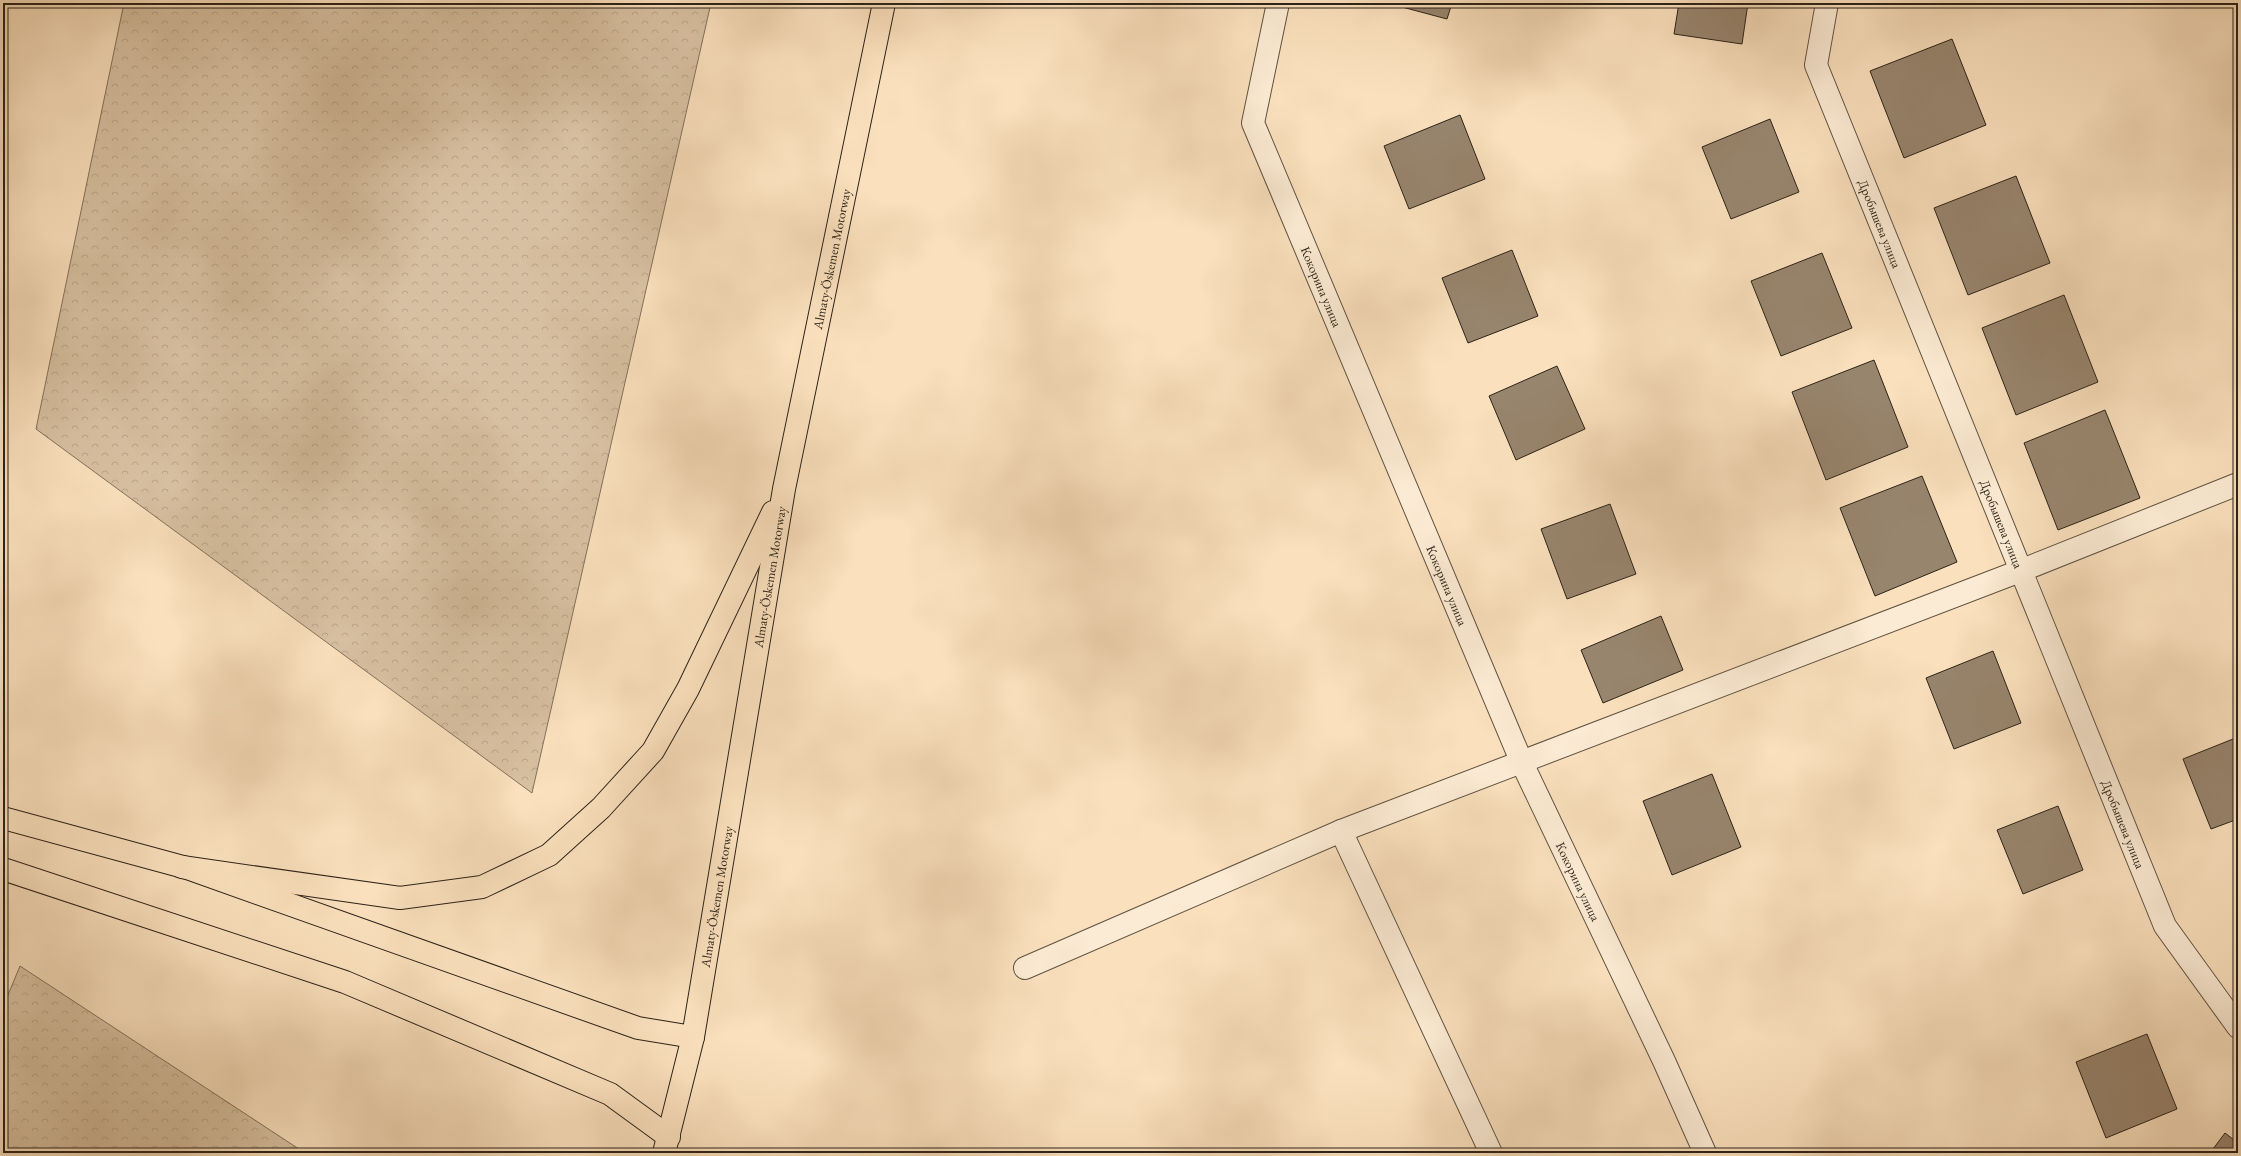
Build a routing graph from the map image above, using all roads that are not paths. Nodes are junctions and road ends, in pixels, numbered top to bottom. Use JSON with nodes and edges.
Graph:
{"nodes":[{"id":1,"x":884,"y":3,"type":"edge"},
{"id":2,"x":1278,"y":3,"type":"edge"},
{"id":3,"x":1827,"y":3,"type":"edge"},
{"id":4,"x":2238,"y":484,"type":"edge"},
{"id":5,"x":784,"y":489,"type":"junction"},
{"id":6,"x":2020,"y":571,"type":"junction"},
{"id":7,"x":1522,"y":763,"type":"junction"},
{"id":8,"x":3,"y":818,"type":"edge"},
{"id":9,"x":1341,"y":831,"type":"junction"},
{"id":10,"x":182,"y":867,"type":"junction"},
{"id":11,"x":3,"y":869,"type":"edge"},
{"id":12,"x":1025,"y":968,"type":"dead end"},
{"id":13,"x":2238,"y":1027,"type":"edge"},
{"id":14,"x":693,"y":1036,"type":"junction"},
{"id":15,"x":667,"y":1145,"type":"edge"},
{"id":16,"x":1491,"y":1153,"type":"edge"},
{"id":17,"x":1705,"y":1153,"type":"edge"}],
"edges":[{"from":1,"to":5,"type":"main road","name":"Almaty-Öskemen Motorway"},
{"from":2,"to":7,"type":"street","name":"Кокорина улица"},
{"from":3,"to":6,"type":"street","name":"Дробышева улица"},
{"from":4,"to":6,"type":"street"},
{"from":5,"to":10,"type":"main road"},
{"from":5,"to":14,"type":"main road","name":"Almaty-Öskemen Motorway"},
{"from":6,"to":7,"type":"street"},
{"from":6,"to":13,"type":"street","name":"Дробышева улица"},
{"from":7,"to":9,"type":"street"},
{"from":7,"to":17,"type":"street","name":"Кокорина улица"},
{"from":8,"to":10,"type":"main road"},
{"from":9,"to":12,"type":"street"},
{"from":9,"to":16,"type":"street"},
{"from":10,"to":14,"type":"main road"},
{"from":11,"to":15,"type":"main road"},
{"from":14,"to":15,"type":"main road","name":"Almaty-Öskemen Motorway"}]}
